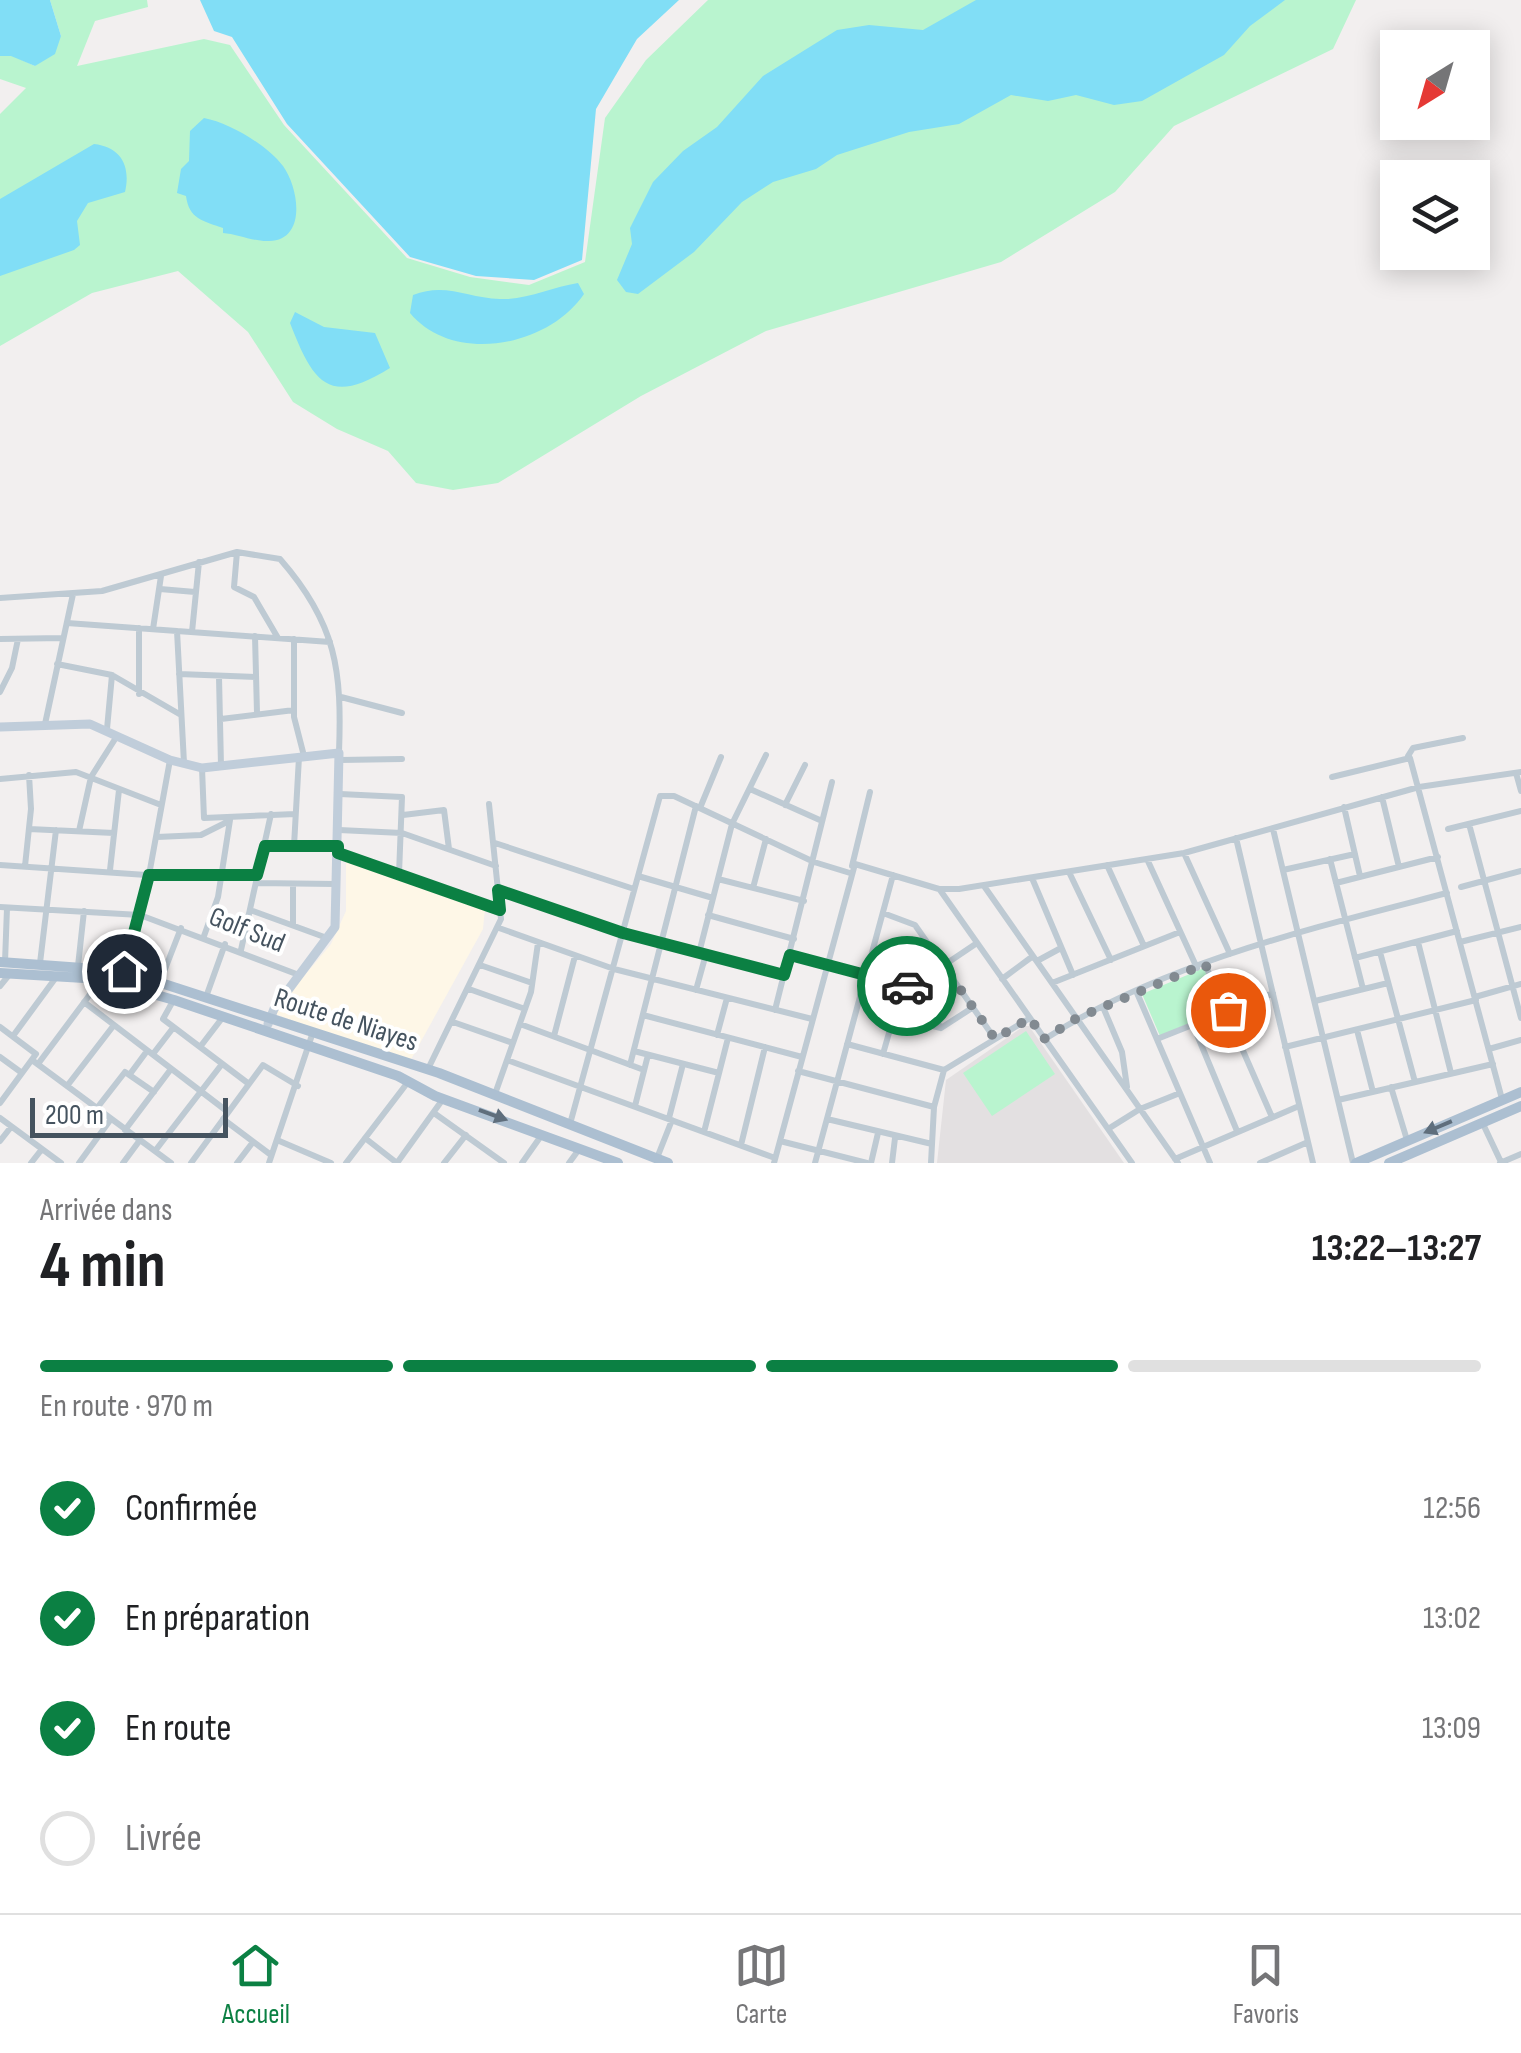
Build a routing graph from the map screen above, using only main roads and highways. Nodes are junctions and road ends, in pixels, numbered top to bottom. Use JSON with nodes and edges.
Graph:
{"nodes":[{"id":1,"x":4,"y":968,"type":"edge"},
{"id":2,"x":1521,"y":1092,"type":"edge"},
{"id":3,"x":1521,"y":1106,"type":"edge"},
{"id":4,"x":662,"y":1160,"type":"edge"},
{"id":5,"x":1395,"y":1162,"type":"edge"},
{"id":6,"x":618,"y":1163,"type":"edge"},
{"id":7,"x":1354,"y":1163,"type":"edge"}],
"edges":[{"from":1,"to":4,"type":"main road","name":"Route de Niayes"},
{"from":1,"to":6,"type":"main road","name":"Route de Niayes","one_way":true},
{"from":2,"to":7,"type":"main road","one_way":true},
{"from":3,"to":5,"type":"main road"}]}
